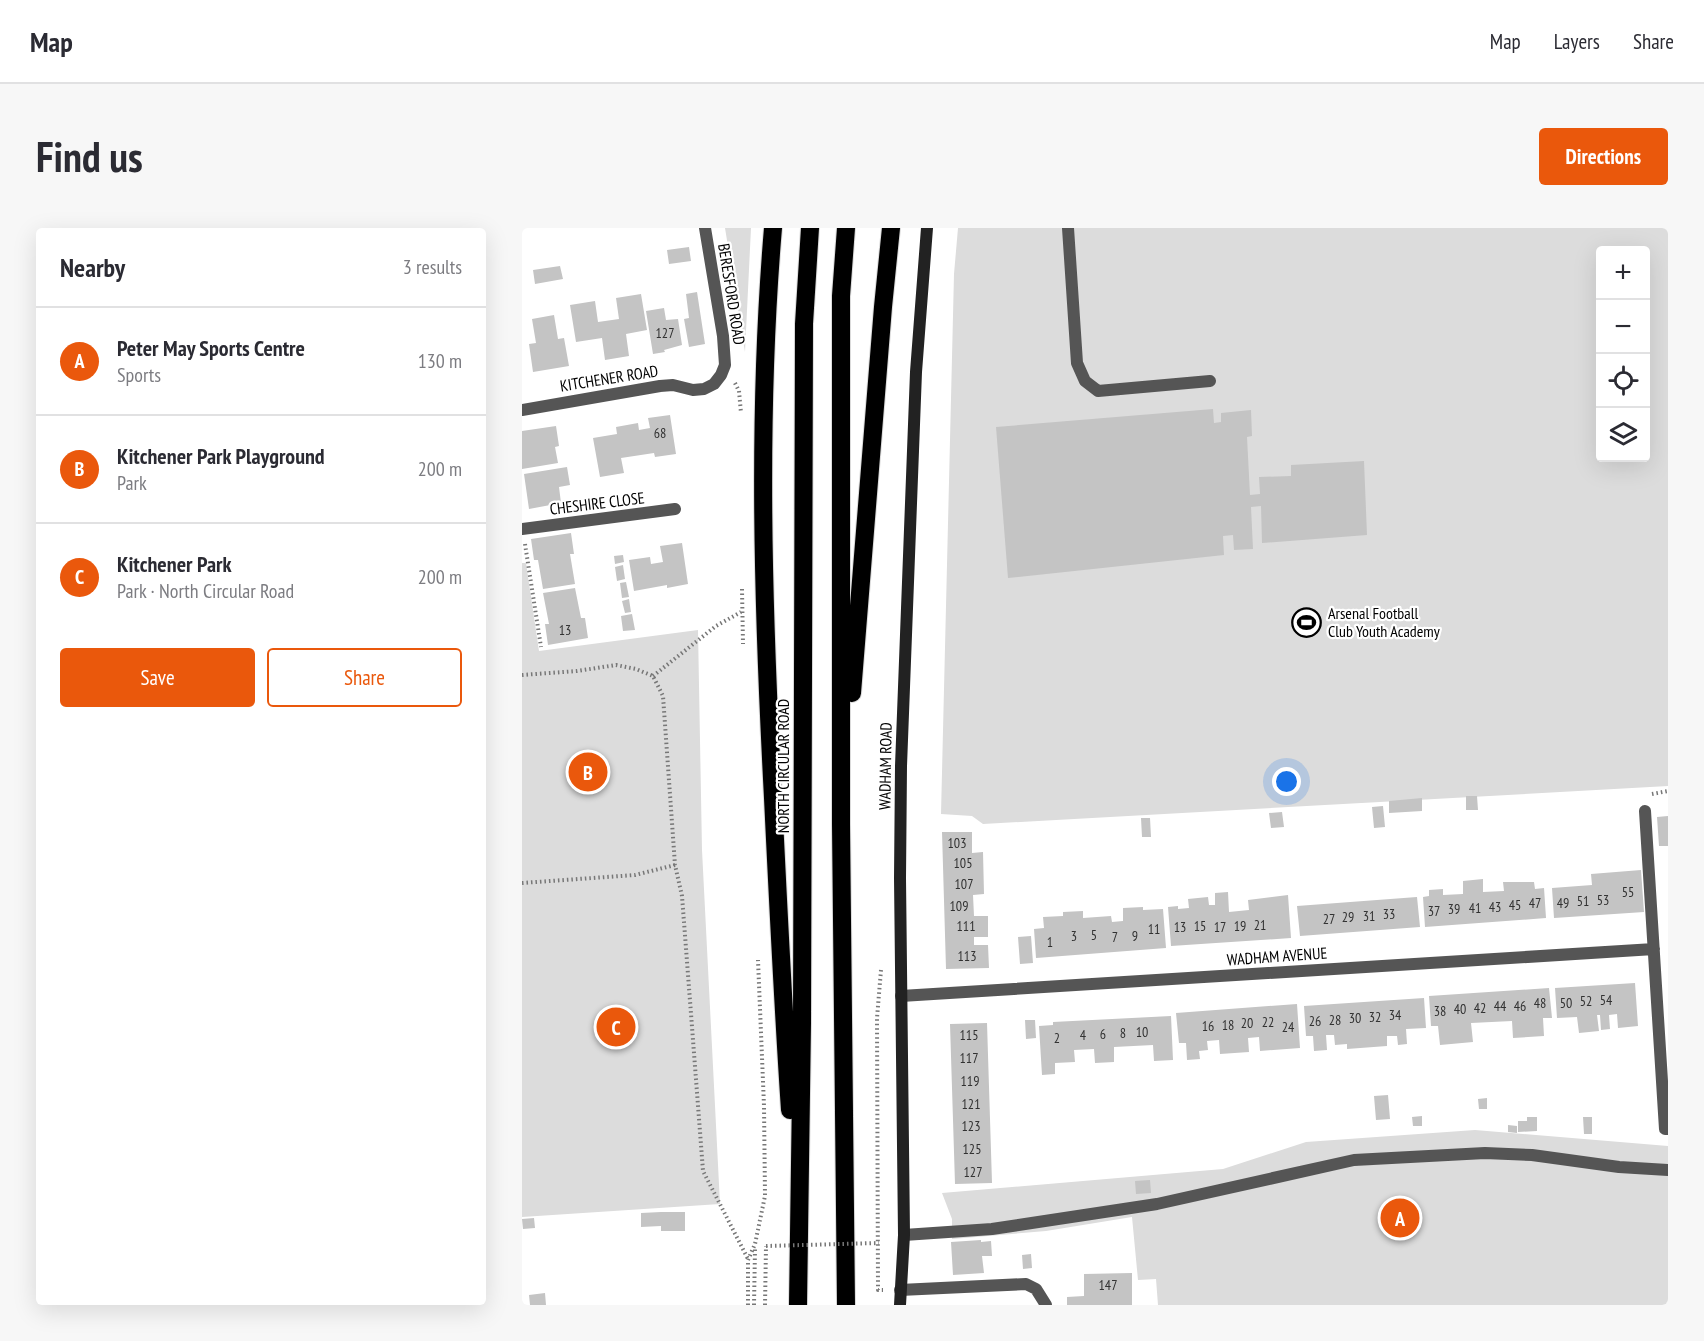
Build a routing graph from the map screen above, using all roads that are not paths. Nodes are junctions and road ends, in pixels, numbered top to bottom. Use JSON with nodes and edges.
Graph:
{"nodes":[{"id":1,"x":705,"y":228,"type":"edge"},
{"id":2,"x":773,"y":228,"type":"edge"},
{"id":3,"x":810,"y":228,"type":"edge"},
{"id":4,"x":846,"y":228,"type":"edge"},
{"id":5,"x":891,"y":228,"type":"edge"},
{"id":6,"x":927,"y":228,"type":"edge"},
{"id":7,"x":1068,"y":228,"type":"edge"},
{"id":8,"x":725,"y":365,"type":"joint"},
{"id":9,"x":1210,"y":381,"type":"dead end"},
{"id":10,"x":522,"y":410,"type":"edge"},
{"id":11,"x":675,"y":509,"type":"dead end"},
{"id":12,"x":523,"y":534,"type":"edge"},
{"id":13,"x":1646,"y":811,"type":"dead end"},
{"id":14,"x":841,"y":824,"type":"junction"},
{"id":15,"x":1654,"y":949,"type":"junction"},
{"id":16,"x":901,"y":996,"type":"junction"},
{"id":17,"x":1668,"y":1129,"type":"edge"},
{"id":18,"x":1668,"y":1170,"type":"edge"},
{"id":19,"x":904,"y":1235,"type":"junction"},
{"id":20,"x":798,"y":1236,"type":"junction"},
{"id":21,"x":900,"y":1290,"type":"junction"},
{"id":22,"x":798,"y":1305,"type":"edge"},
{"id":23,"x":846,"y":1305,"type":"edge"},
{"id":24,"x":900,"y":1305,"type":"edge"},
{"id":25,"x":1046,"y":1305,"type":"edge"}],
"edges":[{"from":1,"to":8,"type":"street","name":"BERESFORD ROAD"},
{"from":2,"to":20,"type":"highway"},
{"from":3,"to":20,"type":"highway","name":"NORTH CIRCULAR ROAD"},
{"from":4,"to":14,"type":"highway"},
{"from":5,"to":14,"type":"highway"},
{"from":6,"to":16,"type":"street","name":"WADHAM ROAD"},
{"from":7,"to":9,"type":"street"},
{"from":8,"to":10,"type":"street","name":"KITCHENER ROAD"},
{"from":11,"to":12,"type":"street","name":"CHESHIRE CLOSE"},
{"from":13,"to":15,"type":"street"},
{"from":14,"to":23,"type":"highway"},
{"from":15,"to":16,"type":"street","name":"WADHAM AVENUE"},
{"from":15,"to":17,"type":"street"},
{"from":16,"to":19,"type":"street","name":"WADHAM ROAD"},
{"from":18,"to":19,"type":"street"},
{"from":19,"to":21,"type":"street","name":"WADHAM ROAD"},
{"from":20,"to":22,"type":"highway","name":"NORTH CIRCULAR ROAD"},
{"from":21,"to":24,"type":"street","name":"WADHAM ROAD"},
{"from":21,"to":25,"type":"street"}]}
